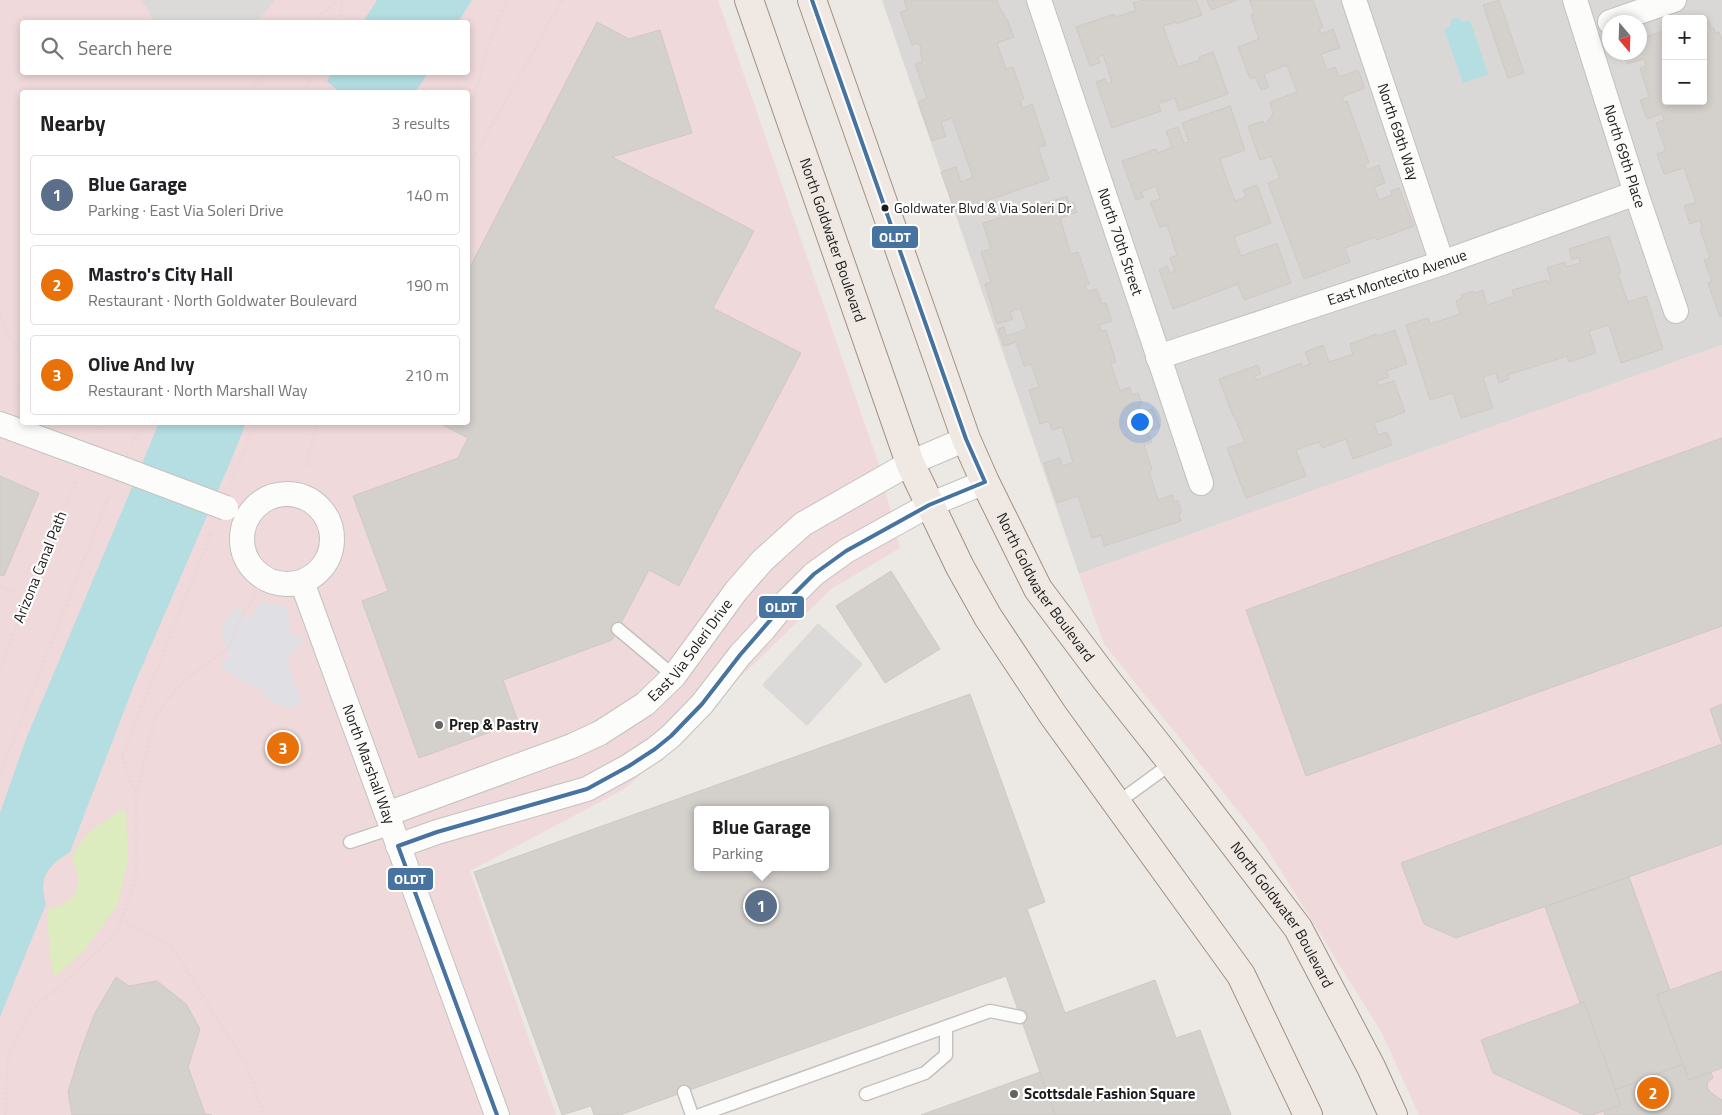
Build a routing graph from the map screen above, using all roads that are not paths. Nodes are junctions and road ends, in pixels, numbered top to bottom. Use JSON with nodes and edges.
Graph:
{"nodes":[{"id":1,"x":749,"y":0,"type":"edge"},
{"id":2,"x":812,"y":0,"type":"edge"},
{"id":3,"x":1039,"y":0,"type":"edge"},
{"id":4,"x":1354,"y":0,"type":"edge"},
{"id":5,"x":1575,"y":0,"type":"edge"},
{"id":6,"x":1674,"y":0,"type":"edge"},
{"id":7,"x":1632,"y":15,"type":"edge"},
{"id":8,"x":1602,"y":26,"type":"edge"},
{"id":9,"x":1585,"y":31,"type":"junction"},
{"id":10,"x":1636,"y":193,"type":"junction"},
{"id":11,"x":1442,"y":263,"type":"junction"},
{"id":12,"x":1676,"y":311,"type":"dead end"},
{"id":13,"x":1158,"y":357,"type":"junction"},
{"id":14,"x":0,"y":424,"type":"edge"},
{"id":15,"x":966,"y":439,"type":"junction"},
{"id":16,"x":910,"y":464,"type":"junction"},
{"id":17,"x":985,"y":482,"type":"junction"},
{"id":18,"x":1201,"y":483,"type":"dead end"},
{"id":19,"x":929,"y":505,"type":"junction"},
{"id":20,"x":249,"y":516,"type":"junction"},
{"id":21,"x":302,"y":582,"type":"junction"},
{"id":22,"x":618,"y":629,"type":"dead end"},
{"id":23,"x":674,"y":676,"type":"junction"},
{"id":24,"x":1172,"y":763,"type":"junction"},
{"id":25,"x":1116,"y":803,"type":"junction"},
{"id":26,"x":392,"y":829,"type":"junction"},
{"id":27,"x":350,"y":842,"type":"dead end"},
{"id":28,"x":1020,"y":1017,"type":"dead end"},
{"id":29,"x":946,"y":1027,"type":"junction"},
{"id":30,"x":684,"y":1092,"type":"dead end"},
{"id":31,"x":866,"y":1094,"type":"dead end"},
{"id":32,"x":497,"y":1115,"type":"edge"},
{"id":33,"x":692,"y":1115,"type":"edge"},
{"id":34,"x":700,"y":1115,"type":"edge"},
{"id":35,"x":1308,"y":1115,"type":"edge"},
{"id":36,"x":1393,"y":1115,"type":"edge"}],
"edges":[{"from":1,"to":16,"type":"main road","name":"North Goldwater Boulevard"},
{"from":2,"to":15,"type":"main road","name":"North Goldwater Boulevard"},
{"from":3,"to":13,"type":"street","name":"North 70th Street"},
{"from":4,"to":11,"type":"street","name":"North 69th Way"},
{"from":5,"to":9,"type":"street","name":"North 69th Place"},
{"from":6,"to":7,"type":"street"},
{"from":8,"to":9,"type":"street"},
{"from":9,"to":10,"type":"street","name":"North 69th Place"},
{"from":10,"to":11,"type":"street","name":"East Montecito Avenue"},
{"from":10,"to":12,"type":"street","name":"North 69th Place"},
{"from":11,"to":13,"type":"street","name":"East Montecito Avenue"},
{"from":13,"to":18,"type":"street","name":"North 70th Street"},
{"from":14,"to":20,"type":"street","bridge":true},
{"from":15,"to":16,"type":"street","name":"East Via Soleri Drive"},
{"from":15,"to":17,"type":"main road","name":"North Goldwater Boulevard"},
{"from":16,"to":19,"type":"main road","name":"North Goldwater Boulevard"},
{"from":16,"to":23,"type":"street","name":"East Via Soleri Drive"},
{"from":17,"to":19,"type":"street"},
{"from":17,"to":24,"type":"main road","name":"North Goldwater Boulevard"},
{"from":19,"to":25,"type":"main road","name":"North Goldwater Boulevard"},
{"from":19,"to":26,"type":"street"},
{"from":20,"to":21,"type":"street"},
{"from":20,"to":21,"type":"street"},
{"from":21,"to":26,"type":"street","name":"North Marshall Way"},
{"from":22,"to":23,"type":"lane"},
{"from":23,"to":26,"type":"street","name":"East Via Soleri Drive"},
{"from":24,"to":25,"type":"lane"},
{"from":24,"to":36,"type":"main road","name":"North Goldwater Boulevard"},
{"from":25,"to":35,"type":"main road","name":"North Goldwater Boulevard"},
{"from":26,"to":27,"type":"lane"},
{"from":26,"to":32,"type":"street","name":"North Marshall Way"},
{"from":28,"to":29,"type":"lane"},
{"from":29,"to":31,"type":"lane"},
{"from":29,"to":34,"type":"lane"},
{"from":30,"to":33,"type":"lane"}]}
